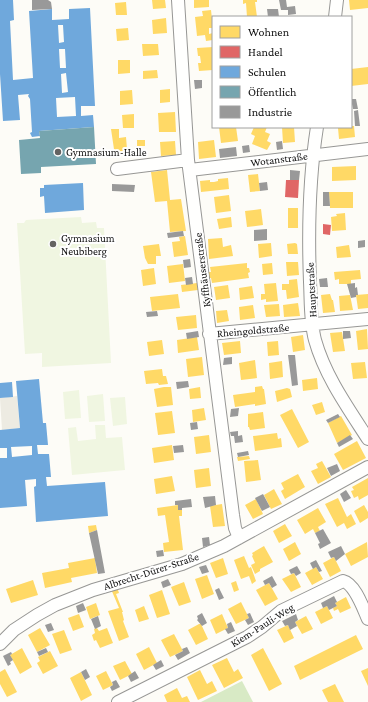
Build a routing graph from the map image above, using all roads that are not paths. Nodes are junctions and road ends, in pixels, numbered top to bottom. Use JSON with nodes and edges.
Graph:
{"nodes":[{"id":1,"x":178,"y":0,"type":"edge"},
{"id":2,"x":337,"y":0,"type":"edge"},
{"id":3,"x":334,"y":16,"type":"edge"},
{"id":4,"x":317,"y":128,"type":"edge"},
{"id":5,"x":368,"y":149,"type":"edge"},
{"id":6,"x":313,"y":155,"type":"junction"},
{"id":7,"x":189,"y":165,"type":"junction"},
{"id":8,"x":117,"y":169,"type":"dead end"},
{"id":9,"x":368,"y":319,"type":"edge"},
{"id":10,"x":312,"y":324,"type":"junction"},
{"id":11,"x":209,"y":334,"type":"junction"},
{"id":12,"x":368,"y":439,"type":"edge"},
{"id":13,"x":368,"y":467,"type":"edge"},
{"id":14,"x":239,"y":538,"type":"junction"},
{"id":15,"x":368,"y":619,"type":"edge"},
{"id":16,"x":0,"y":644,"type":"edge"},
{"id":17,"x":118,"y":702,"type":"edge"}],
"edges":[{"from":1,"to":7,"type":"street","name":"Kyffhäuserstraße"},
{"from":2,"to":3,"type":"street"},
{"from":4,"to":6,"type":"street","name":"Hauptstraße"},
{"from":5,"to":6,"type":"street","name":"Wotanstraße"},
{"from":6,"to":7,"type":"street","name":"Wotanstraße"},
{"from":6,"to":10,"type":"street","name":"Hauptstraße"},
{"from":7,"to":8,"type":"street","name":"Wotanstraße"},
{"from":7,"to":11,"type":"street","name":"Kyffhäuserstraße"},
{"from":9,"to":10,"type":"street","name":"Rheingoldstraße"},
{"from":10,"to":11,"type":"street","name":"Rheingoldstraße"},
{"from":10,"to":12,"type":"street","name":"Hauptstraße"},
{"from":11,"to":14,"type":"street","name":"Kyffhäuserstraße"},
{"from":13,"to":14,"type":"street","name":"Albrecht-Dürer-Straße"},
{"from":14,"to":16,"type":"street","name":"Albrecht-Dürer-Straße"},
{"from":15,"to":17,"type":"street","name":"Kiem-Pauli-Weg"}]}
